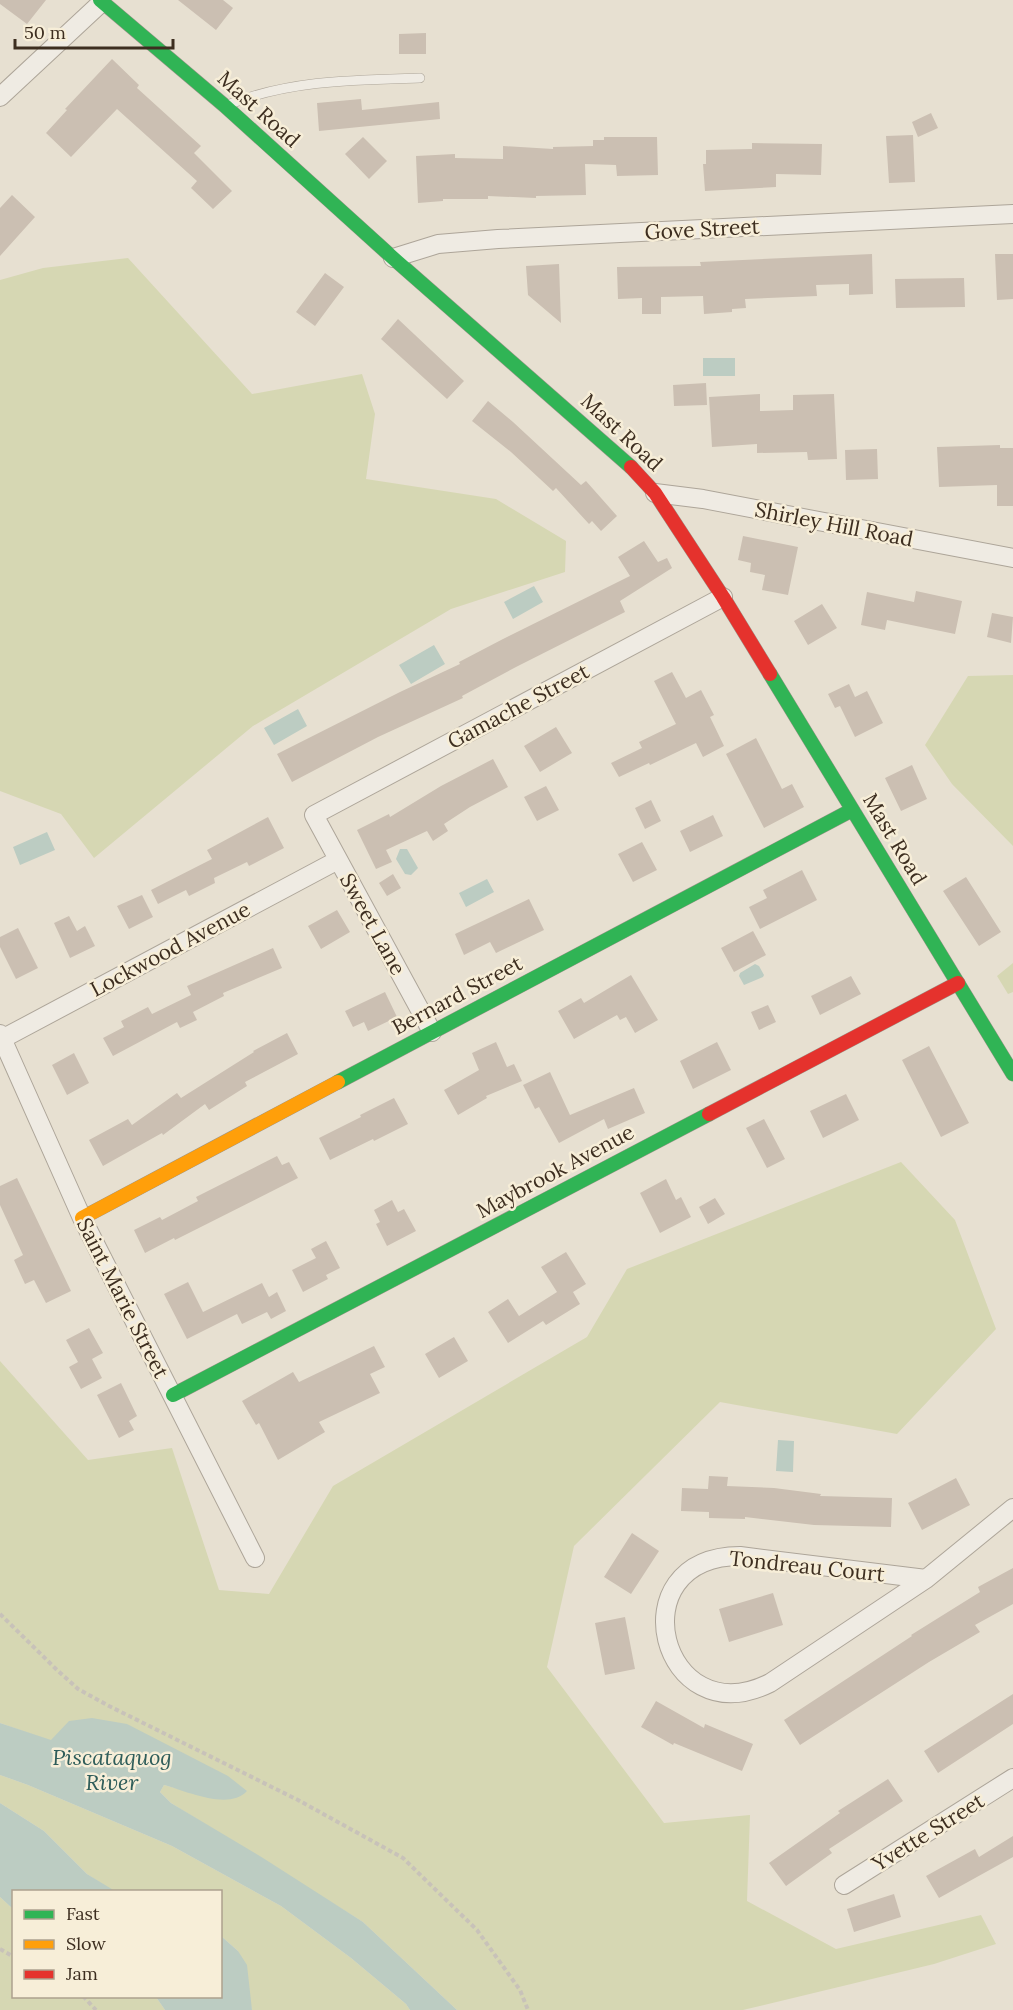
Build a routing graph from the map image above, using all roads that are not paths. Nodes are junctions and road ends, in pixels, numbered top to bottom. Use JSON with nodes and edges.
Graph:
{"nodes":[{"id":1,"x":101,"y":1,"type":"edge"},
{"id":2,"x":420,"y":78,"type":"dead end"},
{"id":3,"x":0,"y":97,"type":"edge"},
{"id":4,"x":225,"y":106,"type":"junction"},
{"id":5,"x":1013,"y":214,"type":"edge"},
{"id":6,"x":393,"y":258,"type":"junction"},
{"id":7,"x":655,"y":493,"type":"junction"},
{"id":8,"x":1013,"y":558,"type":"edge"},
{"id":9,"x":723,"y":597,"type":"junction"},
{"id":10,"x":852,"y":810,"type":"junction"},
{"id":11,"x":314,"y":815,"type":"joint"},
{"id":12,"x":338,"y":860,"type":"junction"},
{"id":13,"x":958,"y":983,"type":"junction"},
{"id":14,"x":432,"y":1032,"type":"junction"},
{"id":15,"x":1,"y":1036,"type":"edge"},
{"id":16,"x":1013,"y":1074,"type":"edge"},
{"id":17,"x":82,"y":1218,"type":"junction"},
{"id":18,"x":173,"y":1395,"type":"junction"},
{"id":19,"x":1013,"y":1508,"type":"edge"},
{"id":20,"x":255,"y":1558,"type":"dead end"},
{"id":21,"x":926,"y":1580,"type":"junction"},
{"id":22,"x":1013,"y":1779,"type":"edge"},
{"id":23,"x":844,"y":1885,"type":"dead end"}],
"edges":[{"from":1,"to":3,"type":"street"},
{"from":1,"to":4,"type":"street","name":"Mast Road"},
{"from":2,"to":4,"type":"lane"},
{"from":4,"to":6,"type":"street","name":"Mast Road"},
{"from":5,"to":6,"type":"street","name":"Gove Street"},
{"from":6,"to":7,"type":"street","name":"Mast Road"},
{"from":7,"to":8,"type":"street","name":"Shirley Hill Road"},
{"from":7,"to":9,"type":"street","name":"Mast Road"},
{"from":9,"to":10,"type":"street","name":"Mast Road"},
{"from":9,"to":11,"type":"street","name":"Gamache Street"},
{"from":10,"to":13,"type":"street","name":"Mast Road"},
{"from":10,"to":14,"type":"street","name":"Bernard Street"},
{"from":11,"to":12,"type":"street","name":"Sweet Lane"},
{"from":12,"to":14,"type":"street","name":"Sweet Lane"},
{"from":12,"to":15,"type":"street","name":"Lockwood Avenue"},
{"from":13,"to":16,"type":"street","name":"Mast Road"},
{"from":13,"to":18,"type":"street","name":"Maybrook Avenue"},
{"from":14,"to":17,"type":"street","name":"Bernard Street"},
{"from":15,"to":17,"type":"street","name":"Saint Marie Street"},
{"from":17,"to":18,"type":"street","name":"Saint Marie Street"},
{"from":18,"to":20,"type":"street","name":"Saint Marie Street"},
{"from":19,"to":21,"type":"street","name":"Tondreau Court"},
{"from":21,"to":21,"type":"street","name":"Tondreau Court"},
{"from":22,"to":23,"type":"street","name":"Yvette Street"}]}
